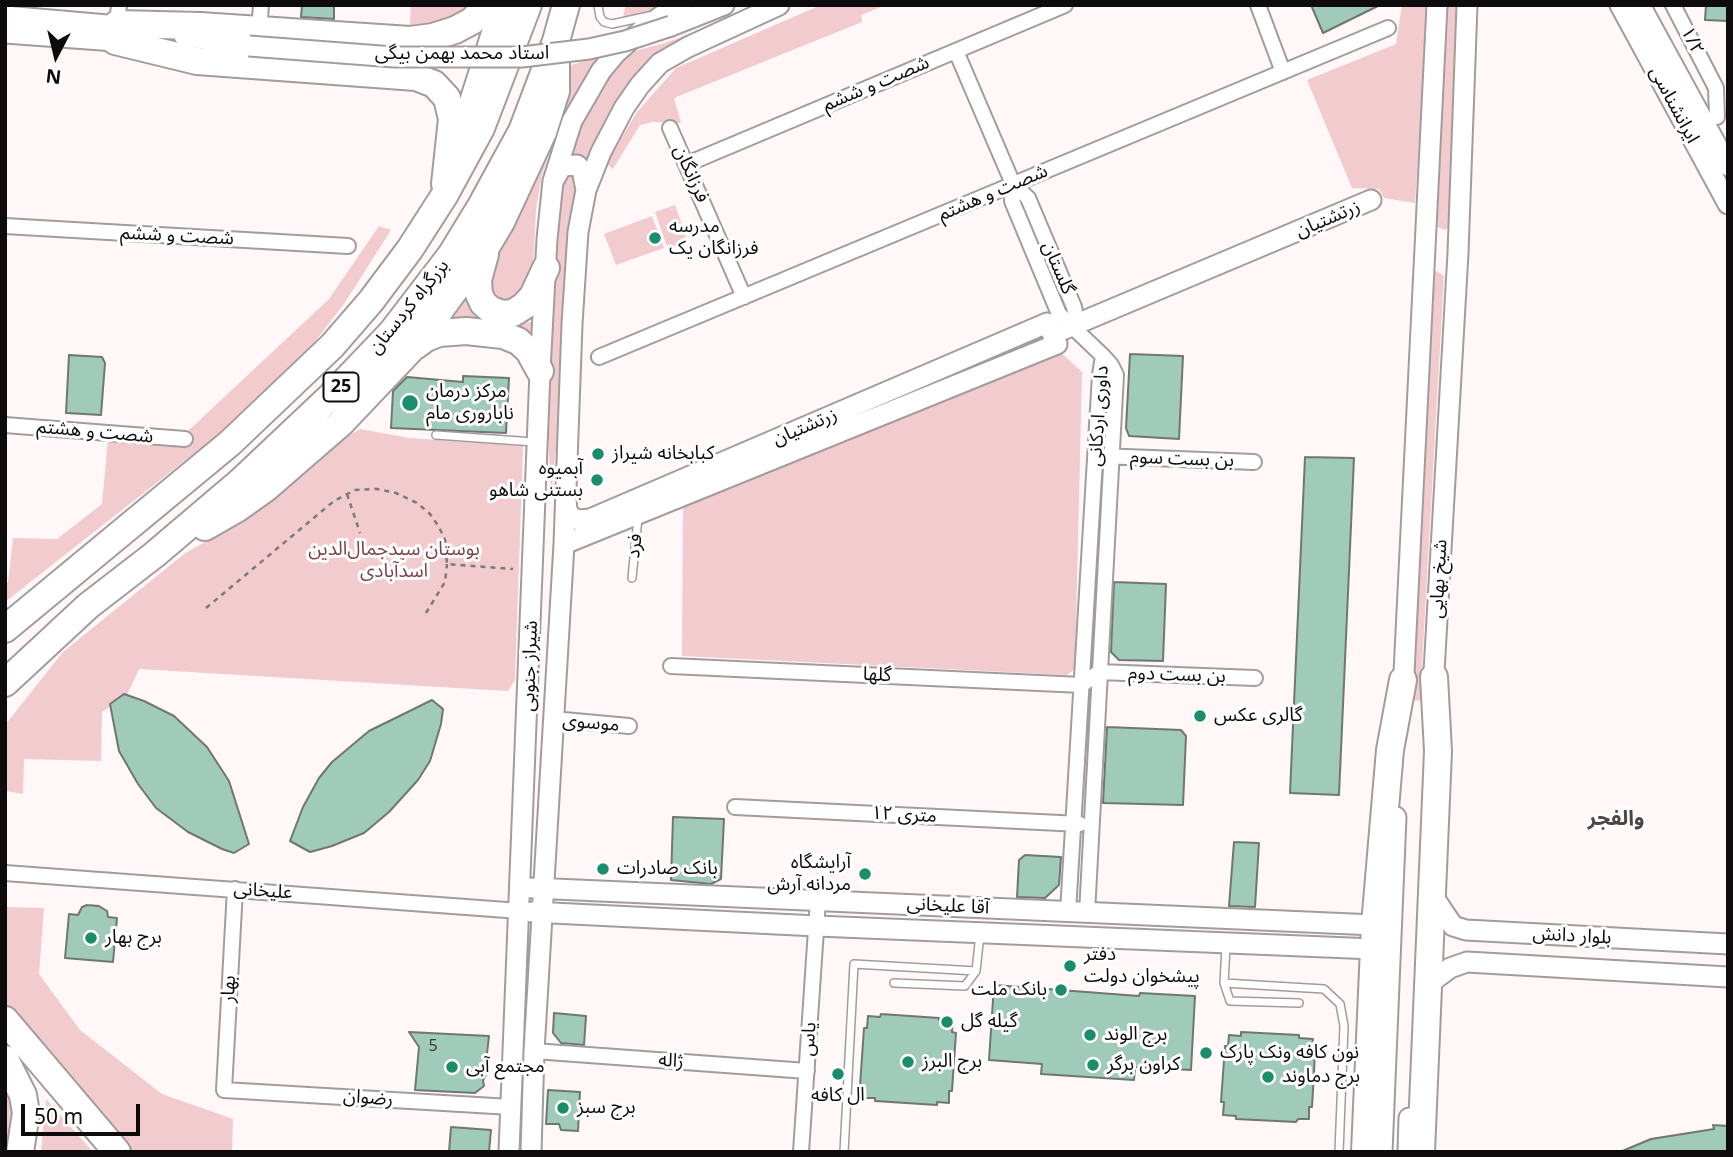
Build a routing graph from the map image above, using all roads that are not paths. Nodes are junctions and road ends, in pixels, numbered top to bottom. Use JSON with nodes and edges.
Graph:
{"nodes":[{"id":1,"x":487,"y":5,"type":"edge"},
{"id":2,"x":504,"y":5,"type":"edge"},
{"id":3,"x":527,"y":5,"type":"edge"},
{"id":4,"x":566,"y":5,"type":"edge"},
{"id":5,"x":598,"y":5,"type":"edge"},
{"id":6,"x":724,"y":5,"type":"edge"},
{"id":7,"x":779,"y":5,"type":"edge"},
{"id":8,"x":1065,"y":5,"type":"edge"},
{"id":9,"x":1258,"y":5,"type":"edge"},
{"id":10,"x":1437,"y":5,"type":"edge"},
{"id":11,"x":1467,"y":5,"type":"edge"},
{"id":12,"x":1620,"y":5,"type":"edge"},
{"id":13,"x":1640,"y":5,"type":"edge"},
{"id":14,"x":1673,"y":5,"type":"edge"},
{"id":15,"x":674,"y":14,"type":"edge"},
{"id":16,"x":5,"y":16,"type":"edge"},
{"id":17,"x":117,"y":24,"type":"edge"},
{"id":18,"x":256,"y":28,"type":"edge"},
{"id":19,"x":1388,"y":28,"type":"dead end"},
{"id":20,"x":5,"y":33,"type":"edge"},
{"id":21,"x":422,"y":39,"type":"junction"},
{"id":22,"x":556,"y":41,"type":"junction"},
{"id":23,"x":956,"y":51,"type":"junction"},
{"id":24,"x":1283,"y":72,"type":"junction"},
{"id":25,"x":416,"y":77,"type":"junction"},
{"id":26,"x":1713,"y":119,"type":"edge"},
{"id":27,"x":670,"y":128,"type":"dead end"},
{"id":28,"x":687,"y":164,"type":"junction"},
{"id":29,"x":1728,"y":166,"type":"edge"},
{"id":30,"x":553,"y":181,"type":"junction"},
{"id":31,"x":1013,"y":184,"type":"junction"},
{"id":32,"x":586,"y":190,"type":"junction"},
{"id":33,"x":444,"y":196,"type":"junction"},
{"id":34,"x":1371,"y":200,"type":"dead end"},
{"id":35,"x":1728,"y":204,"type":"edge"},
{"id":36,"x":5,"y":226,"type":"edge"},
{"id":37,"x":348,"y":246,"type":"dead end"},
{"id":38,"x":486,"y":247,"type":"junction"},
{"id":39,"x":1426,"y":252,"type":"junction"},
{"id":40,"x":1458,"y":253,"type":"junction"},
{"id":41,"x":546,"y":268,"type":"junction"},
{"id":42,"x":744,"y":296,"type":"junction"},
{"id":43,"x":1074,"y":327,"type":"junction"},
{"id":44,"x":1052,"y":334,"type":"junction"},
{"id":45,"x":413,"y":347,"type":"junction"},
{"id":46,"x":599,"y":357,"type":"dead end"},
{"id":47,"x":540,"y":371,"type":"junction"},
{"id":48,"x":5,"y":425,"type":"edge"},
{"id":49,"x":436,"y":435,"type":"dead end"},
{"id":50,"x":185,"y":439,"type":"dead end"},
{"id":51,"x":538,"y":443,"type":"junction"},
{"id":52,"x":1103,"y":457,"type":"junction"},
{"id":53,"x":1254,"y":462,"type":"dead end"},
{"id":54,"x":565,"y":495,"type":"junction"},
{"id":55,"x":639,"y":513,"type":"junction"},
{"id":56,"x":564,"y":544,"type":"junction"},
{"id":57,"x":154,"y":555,"type":"junction"},
{"id":58,"x":632,"y":578,"type":"dead end"},
{"id":59,"x":5,"y":629,"type":"edge"},
{"id":60,"x":671,"y":666,"type":"dead end"},
{"id":61,"x":1099,"y":672,"type":"junction"},
{"id":62,"x":1434,"y":677,"type":"joint"},
{"id":63,"x":1255,"y":678,"type":"dead end"},
{"id":64,"x":1403,"y":680,"type":"junction"},
{"id":65,"x":5,"y":683,"type":"edge"},
{"id":66,"x":1082,"y":685,"type":"junction"},
{"id":67,"x":553,"y":719,"type":"junction"},
{"id":68,"x":629,"y":726,"type":"dead end"},
{"id":69,"x":735,"y":807,"type":"dead end"},
{"id":70,"x":1073,"y":823,"type":"junction"},
{"id":71,"x":1091,"y":824,"type":"junction"},
{"id":72,"x":5,"y":873,"type":"edge"},
{"id":73,"x":520,"y":888,"type":"junction"},
{"id":74,"x":544,"y":888,"type":"junction"},
{"id":75,"x":235,"y":889,"type":"junction"},
{"id":76,"x":1427,"y":899,"type":"junction"},
{"id":77,"x":818,"y":901,"type":"junction"},
{"id":78,"x":520,"y":911,"type":"junction"},
{"id":79,"x":543,"y":912,"type":"junction"},
{"id":80,"x":1077,"y":912,"type":"junction"},
{"id":81,"x":1262,"y":920,"type":"junction"},
{"id":82,"x":817,"y":926,"type":"junction"},
{"id":83,"x":1487,"y":932,"type":"junction"},
{"id":84,"x":980,"y":933,"type":"junction"},
{"id":85,"x":1076,"y":937,"type":"junction"},
{"id":86,"x":1375,"y":937,"type":"junction"},
{"id":87,"x":1226,"y":943,"type":"junction"},
{"id":88,"x":1728,"y":944,"type":"edge"},
{"id":89,"x":1260,"y":945,"type":"junction"},
{"id":90,"x":1488,"y":963,"type":"junction"},
{"id":91,"x":976,"y":971,"type":"junction"},
{"id":92,"x":1728,"y":976,"type":"edge"},
{"id":93,"x":894,"y":983,"type":"dead end"},
{"id":94,"x":1224,"y":983,"type":"junction"},
{"id":95,"x":1427,"y":985,"type":"junction"},
{"id":96,"x":1299,"y":1003,"type":"dead end"},
{"id":97,"x":5,"y":1020,"type":"edge"},
{"id":98,"x":534,"y":1051,"type":"junction"},
{"id":99,"x":5,"y":1059,"type":"edge"},
{"id":100,"x":807,"y":1070,"type":"junction"},
{"id":101,"x":224,"y":1090,"type":"joint"},
{"id":102,"x":511,"y":1107,"type":"junction"},
{"id":103,"x":20,"y":1152,"type":"edge"},
{"id":104,"x":117,"y":1152,"type":"edge"},
{"id":105,"x":509,"y":1152,"type":"edge"},
{"id":106,"x":531,"y":1152,"type":"edge"},
{"id":107,"x":802,"y":1152,"type":"edge"},
{"id":108,"x":844,"y":1152,"type":"edge"},
{"id":109,"x":1339,"y":1152,"type":"edge"},
{"id":110,"x":1365,"y":1152,"type":"edge"},
{"id":111,"x":1382,"y":1152,"type":"edge"},
{"id":112,"x":1408,"y":1152,"type":"edge"},
{"id":113,"x":1421,"y":1152,"type":"edge"}],
"edges":[{"from":1,"to":21,"type":"highway"},
{"from":2,"to":33,"type":"highway"},
{"from":3,"to":33,"type":"highway","name":"بزرگراه کردستان","number":"25"},
{"from":4,"to":22,"type":"highway","name":"بزرگراه کردستان","number":"25"},
{"from":5,"to":15,"type":"lane"},
{"from":6,"to":15,"type":"main road"},
{"from":7,"to":32,"type":"main road","name":"شیراز جنوبی"},
{"from":8,"to":23,"type":"street","name":"شصت و ششم"},
{"from":9,"to":24,"type":"street"},
{"from":10,"to":39,"type":"main road","name":"شیخ بهایی"},
{"from":11,"to":40,"type":"main road","name":"شیخ بهایی"},
{"from":12,"to":26,"type":"main road","name":"ایرانشناسی"},
{"from":13,"to":26,"type":"main road","name":"ایرانشناسی"},
{"from":14,"to":26,"type":"street","name":"۱/۲"},
{"from":15,"to":18,"type":"main road","name":"استاد محمد بهمن بیگی","bridge":true},
{"from":15,"to":30,"type":"main road","name":"شیراز جنوبی"},
{"from":16,"to":17,"type":"main road"},
{"from":17,"to":18,"type":"highway"},
{"from":17,"to":20,"type":"main road"},
{"from":17,"to":25,"type":"highway"},
{"from":18,"to":21,"type":"highway"},
{"from":19,"to":24,"type":"street","name":"شصت و هشتم"},
{"from":21,"to":25,"type":"highway"},
{"from":22,"to":38,"type":"highway"},
{"from":22,"to":57,"type":"highway","name":"بزرگراه کردستان","number":"25"},
{"from":23,"to":28,"type":"street","name":"شصت و ششم"},
{"from":23,"to":31,"type":"street","name":"گلستان"},
{"from":24,"to":31,"type":"street","name":"شصت و هشتم"},
{"from":25,"to":33,"type":"highway"},
{"from":26,"to":29,"type":"main road","name":"ایرانشناسی"},
{"from":26,"to":35,"type":"main road","name":"ایرانشناسی"},
{"from":27,"to":28,"type":"street","name":"فرزانگان"},
{"from":28,"to":42,"type":"street","name":"فرزانگان"},
{"from":30,"to":32,"type":"main road"},
{"from":30,"to":41,"type":"main road","name":"شیراز جنوبی"},
{"from":31,"to":42,"type":"street","name":"شصت و هشتم"},
{"from":31,"to":43,"type":"street","name":"گلستان"},
{"from":32,"to":54,"type":"main road","name":"شیراز جنوبی"},
{"from":33,"to":59,"type":"highway","name":"بزرگراه کردستان","number":"25"},
{"from":34,"to":43,"type":"main road","name":"زرتشتیان"},
{"from":36,"to":37,"type":"street","name":"شصت و ششم"},
{"from":38,"to":41,"type":"highway"},
{"from":38,"to":45,"type":"highway"},
{"from":39,"to":40,"type":"main road"},
{"from":39,"to":64,"type":"main road","name":"شیخ بهایی"},
{"from":40,"to":62,"type":"main road","name":"شیخ بهایی"},
{"from":41,"to":47,"type":"main road","name":"شیراز جنوبی"},
{"from":42,"to":46,"type":"street","name":"شصت و هشتم"},
{"from":43,"to":44,"type":"main road","name":"زرتشتیان"},
{"from":43,"to":52,"type":"street","name":"داوری اردکانی"},
{"from":44,"to":54,"type":"main road","name":"زرتشتیان"},
{"from":44,"to":55,"type":"main road","name":"زرتشتیان"},
{"from":45,"to":47,"type":"highway"},
{"from":45,"to":57,"type":"highway"},
{"from":47,"to":51,"type":"main road","name":"شیراز جنوبی"},
{"from":48,"to":50,"type":"street","name":"شصت و هشتم"},
{"from":49,"to":51,"type":"lane"},
{"from":51,"to":73,"type":"main road","name":"شیراز جنوبی"},
{"from":52,"to":53,"type":"street","name":"بن بست سوم"},
{"from":52,"to":61,"type":"street","name":"داوری اردکانی"},
{"from":52,"to":66,"type":"street","name":"داوری اردکانی"},
{"from":54,"to":56,"type":"main road","name":"شیراز جنوبی"},
{"from":55,"to":56,"type":"main road","name":"زرتشتیان"},
{"from":55,"to":58,"type":"lane","name":"فرد"},
{"from":56,"to":67,"type":"main road","name":"شیراز جنوبی"},
{"from":57,"to":65,"type":"highway","name":"بزرگراه کردستان","number":"25"},
{"from":60,"to":66,"type":"street","name":"گلها"},
{"from":61,"to":63,"type":"street","name":"بن بست دوم"},
{"from":61,"to":66,"type":"street"},
{"from":61,"to":71,"type":"street","name":"داوری اردکانی"},
{"from":62,"to":76,"type":"highway"},
{"from":64,"to":86,"type":"highway"},
{"from":64,"to":111,"type":"main road","name":"شیخ بهایی"},
{"from":66,"to":70,"type":"street","name":"داوری اردکانی"},
{"from":67,"to":68,"type":"street","name":"موسوی"},
{"from":67,"to":74,"type":"main road","name":"شیراز جنوبی"},
{"from":69,"to":70,"type":"street","name":"۱۲ متری"},
{"from":70,"to":71,"type":"street","name":"۱۲ متری"},
{"from":70,"to":80,"type":"street","name":"داوری اردکانی"},
{"from":71,"to":80,"type":"street","name":"داوری اردکانی"},
{"from":72,"to":75,"type":"street","name":"علیخانی"},
{"from":73,"to":74,"type":"main road","name":"آقا علیخانی"},
{"from":73,"to":78,"type":"main road","name":"شیراز جنوبی"},
{"from":74,"to":77,"type":"main road","name":"آقا علیخانی"},
{"from":74,"to":79,"type":"main road","name":"شیراز جنوبی"},
{"from":75,"to":78,"type":"street","name":"علیخانی"},
{"from":75,"to":101,"type":"street","name":"بهار"},
{"from":76,"to":83,"type":"main road","name":"بلوار دانش"},
{"from":76,"to":95,"type":"highway"},
{"from":76,"to":112,"type":"main road"},
{"from":77,"to":80,"type":"main road","name":"آقا علیخانی"},
{"from":77,"to":82,"type":"street","name":"یاس"},
{"from":78,"to":79,"type":"main road","name":"آقا علیخانی"},
{"from":78,"to":102,"type":"main road","name":"شیراز جنوبی"},
{"from":79,"to":82,"type":"main road","name":"آقا علیخانی"},
{"from":79,"to":98,"type":"main road","name":"شیراز جنوبی"},
{"from":80,"to":81,"type":"main road","name":"آقا علیخانی"},
{"from":80,"to":85,"type":"main road"},
{"from":81,"to":86,"type":"main road","name":"آقا علیخانی"},
{"from":81,"to":89,"type":"main road"},
{"from":82,"to":84,"type":"main road","name":"آقا علیخانی"},
{"from":82,"to":100,"type":"street","name":"یاس"},
{"from":83,"to":88,"type":"main road","name":"بلوار دانش"},
{"from":83,"to":90,"type":"main road"},
{"from":84,"to":85,"type":"main road","name":"آقا علیخانی"},
{"from":84,"to":91,"type":"lane"},
{"from":85,"to":87,"type":"main road","name":"آقا علیخانی"},
{"from":86,"to":89,"type":"main road","name":"آقا علیخانی"},
{"from":86,"to":110,"type":"highway"},
{"from":87,"to":89,"type":"main road","name":"آقا علیخانی"},
{"from":87,"to":94,"type":"lane"},
{"from":90,"to":92,"type":"main road","name":"بلوار دانش"},
{"from":90,"to":95,"type":"main road","name":"بلوار دانش"},
{"from":91,"to":93,"type":"lane"},
{"from":91,"to":108,"type":"lane"},
{"from":94,"to":96,"type":"lane"},
{"from":94,"to":109,"type":"lane"},
{"from":95,"to":113,"type":"highway"},
{"from":97,"to":104,"type":"highway"},
{"from":98,"to":100,"type":"street","name":"ژاله"},
{"from":98,"to":106,"type":"main road","name":"شیراز جنوبی"},
{"from":99,"to":103,"type":"highway"},
{"from":100,"to":107,"type":"street","name":"یاس"},
{"from":101,"to":102,"type":"street","name":"رضوان"},
{"from":102,"to":105,"type":"main road","name":"شیراز جنوبی"}]}
